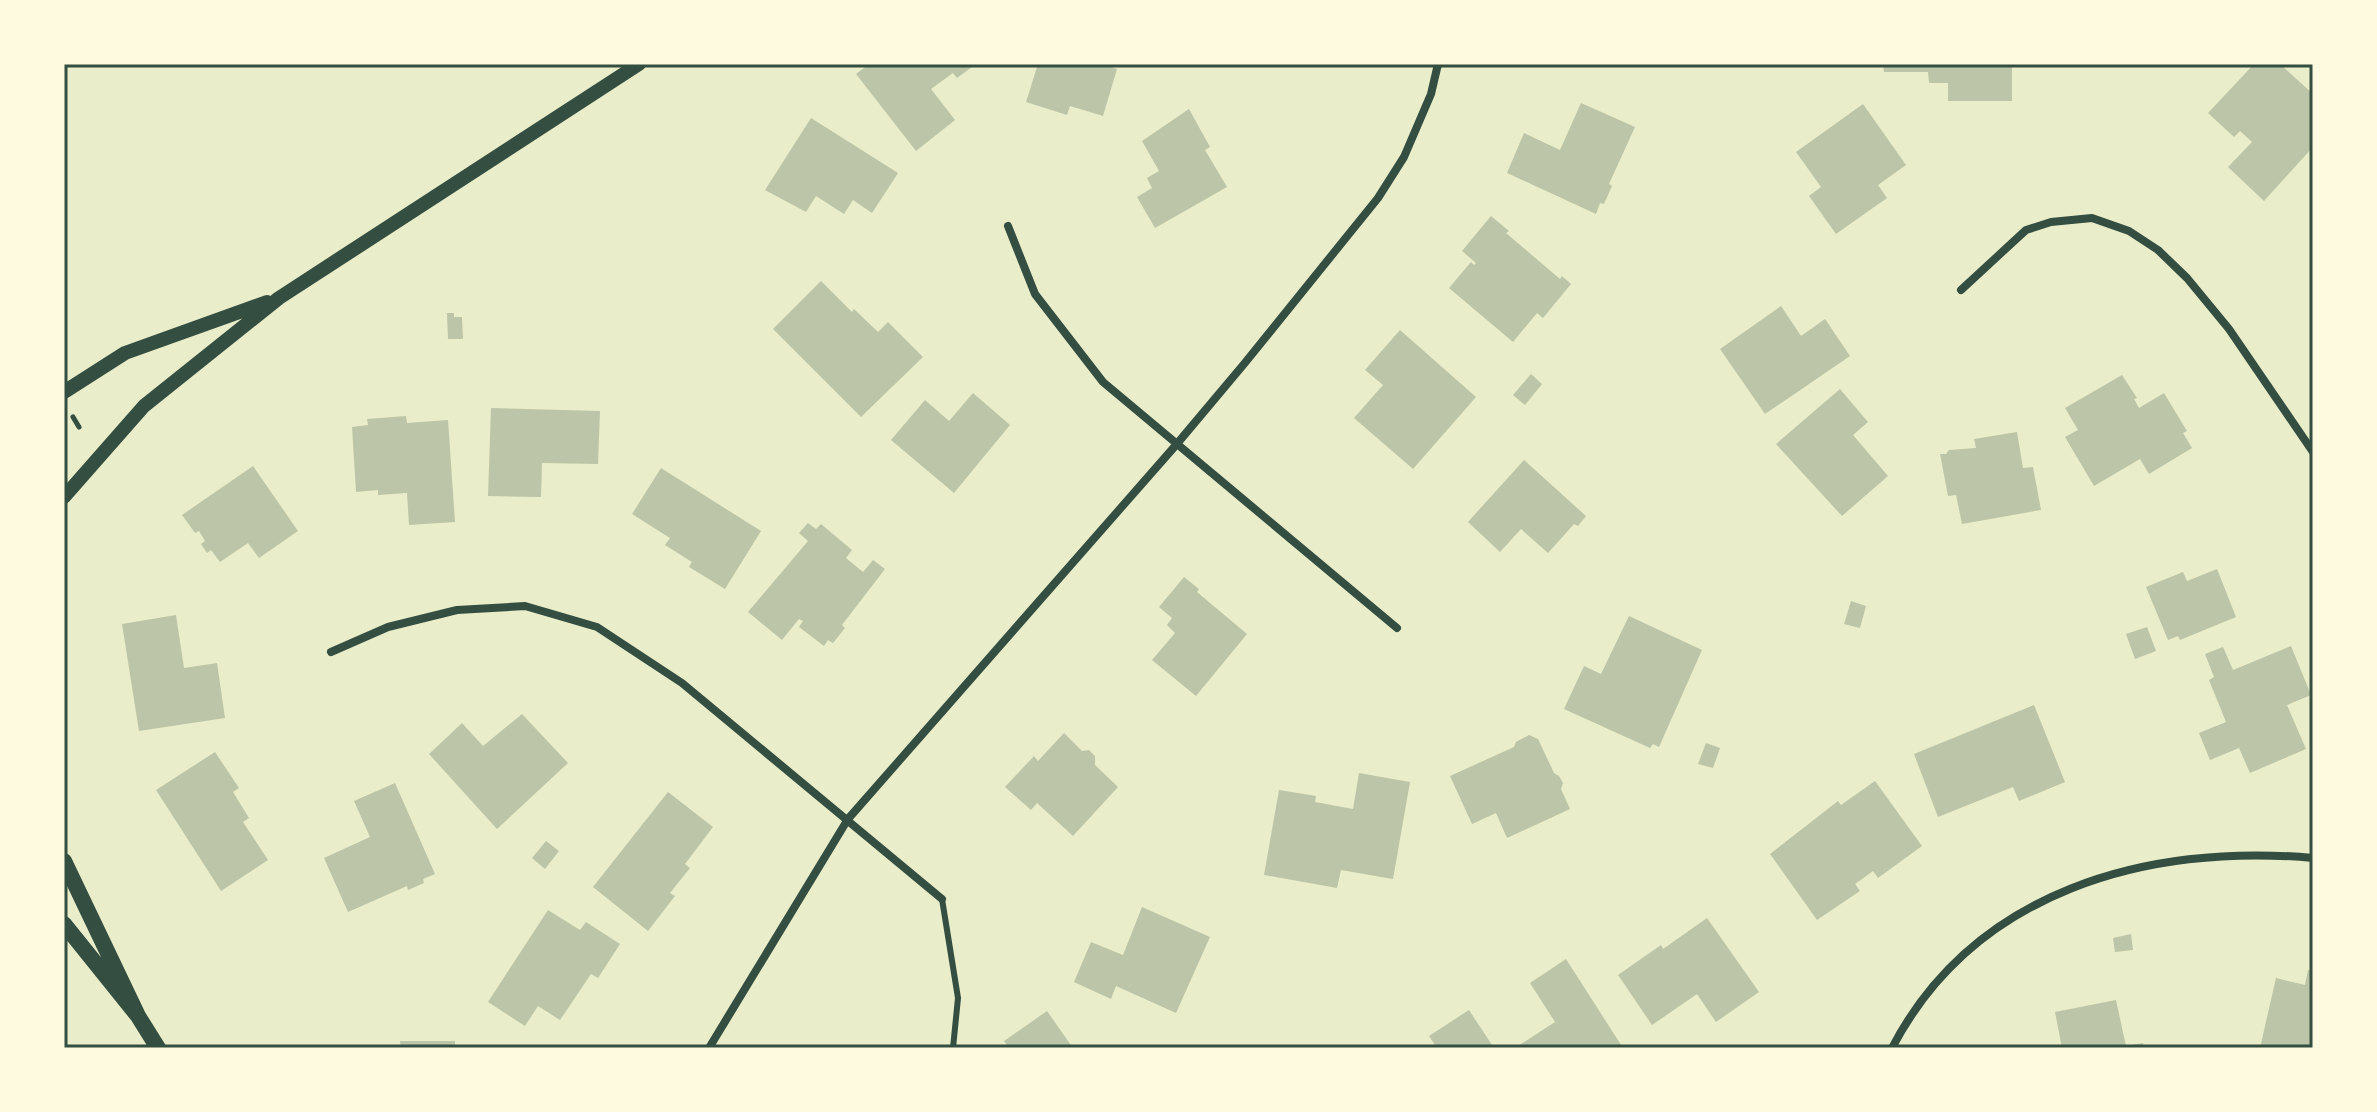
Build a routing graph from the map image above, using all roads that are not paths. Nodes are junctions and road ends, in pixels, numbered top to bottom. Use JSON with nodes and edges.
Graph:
{"nodes":[{"id":1,"x":639,"y":64,"type":"edge"},
{"id":2,"x":1438,"y":64,"type":"edge"},
{"id":3,"x":1008,"y":226,"type":"dead end"},
{"id":4,"x":1961,"y":290,"type":"dead end"},
{"id":5,"x":279,"y":298,"type":"junction"},
{"id":6,"x":64,"y":392,"type":"edge"},
{"id":7,"x":1176,"y":445,"type":"junction"},
{"id":8,"x":2313,"y":452,"type":"edge"},
{"id":9,"x":64,"y":497,"type":"edge"},
{"id":10,"x":1397,"y":628,"type":"dead end"},
{"id":11,"x":331,"y":652,"type":"dead end"},
{"id":12,"x":848,"y":819,"type":"junction"},
{"id":13,"x":2313,"y":858,"type":"edge"},
{"id":14,"x":64,"y":861,"type":"edge"},
{"id":15,"x":942,"y":899,"type":"joint"},
{"id":16,"x":64,"y":924,"type":"edge"},
{"id":17,"x":138,"y":1016,"type":"junction"},
{"id":18,"x":158,"y":1048,"type":"edge"},
{"id":19,"x":709,"y":1048,"type":"edge"},
{"id":20,"x":953,"y":1048,"type":"edge"},
{"id":21,"x":1892,"y":1048,"type":"edge"}],
"edges":[{"from":1,"to":5,"type":"street"},
{"from":2,"to":7,"type":"street"},
{"from":3,"to":7,"type":"street"},
{"from":4,"to":8,"type":"street"},
{"from":5,"to":6,"type":"street"},
{"from":5,"to":9,"type":"street"},
{"from":7,"to":10,"type":"street"},
{"from":7,"to":12,"type":"street"},
{"from":11,"to":12,"type":"street"},
{"from":12,"to":15,"type":"street"},
{"from":12,"to":19,"type":"street"},
{"from":13,"to":21,"type":"street"},
{"from":14,"to":17,"type":"main road"},
{"from":15,"to":20,"type":"lane"},
{"from":16,"to":17,"type":"main road"},
{"from":17,"to":18,"type":"main road"}]}
